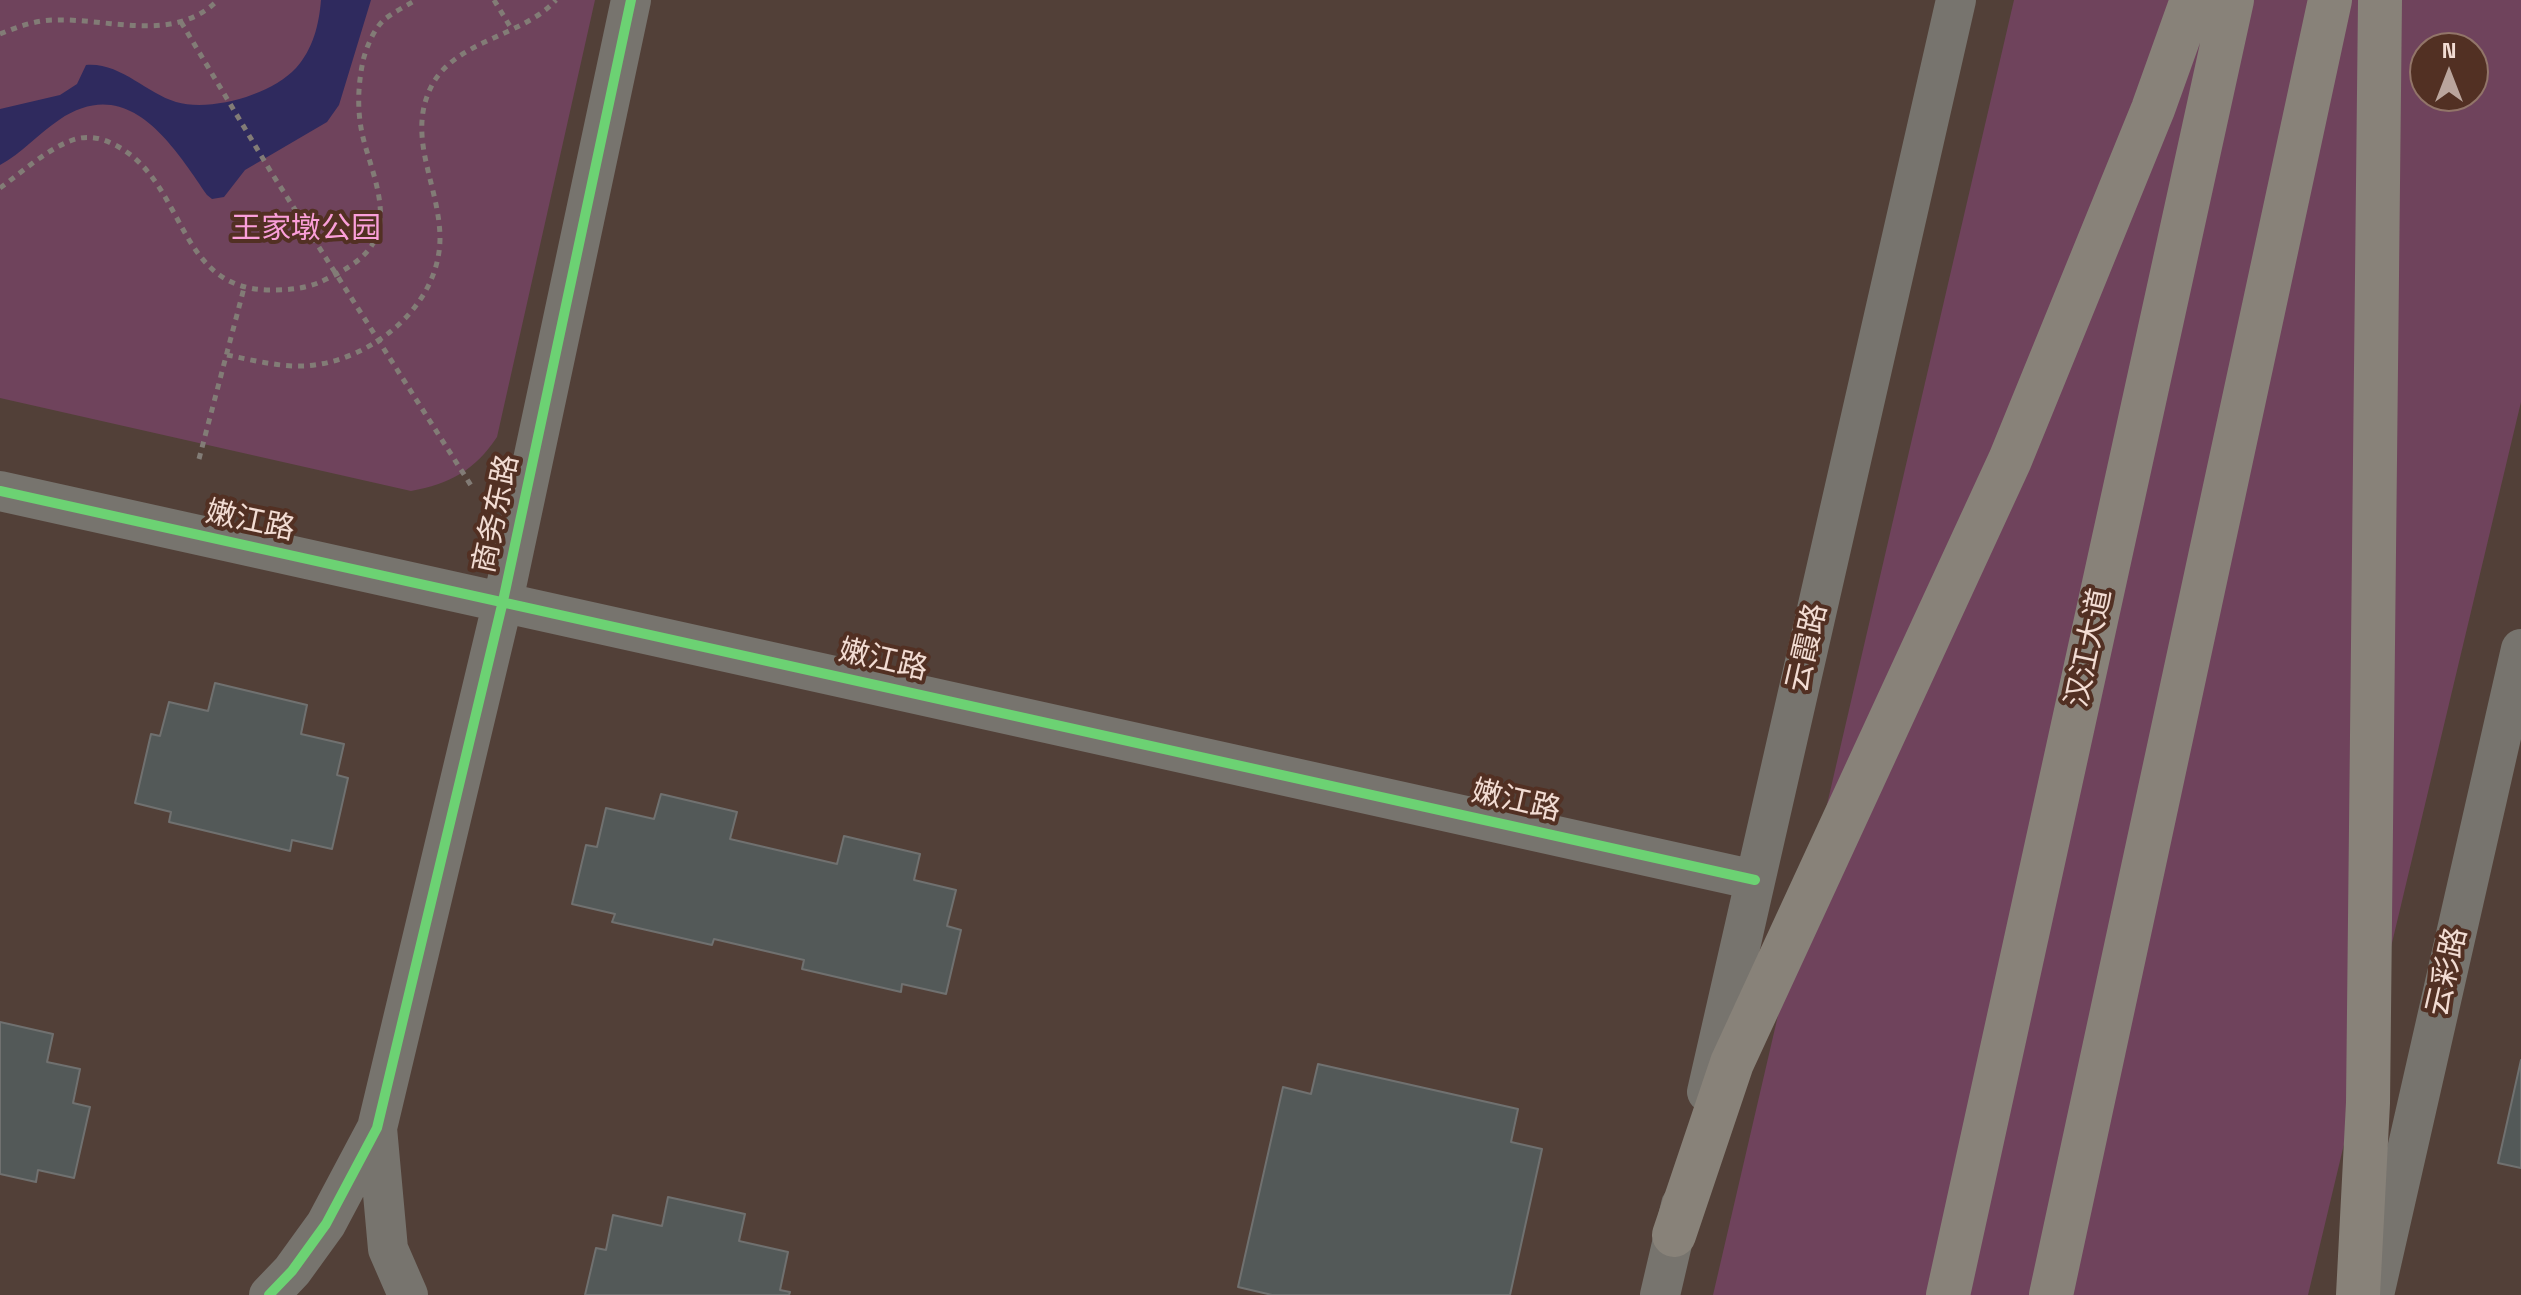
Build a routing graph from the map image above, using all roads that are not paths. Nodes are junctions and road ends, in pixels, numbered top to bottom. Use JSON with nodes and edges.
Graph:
{"nodes":[{"id":1,"x":631,"y":0,"type":"edge"},
{"id":2,"x":1956,"y":0,"type":"edge"},
{"id":3,"x":2192,"y":0,"type":"edge"},
{"id":4,"x":2232,"y":0,"type":"edge"},
{"id":5,"x":2330,"y":0,"type":"edge"},
{"id":6,"x":2380,"y":0,"type":"edge"},
{"id":7,"x":0,"y":491,"type":"edge"},
{"id":8,"x":503,"y":601,"type":"junction"},
{"id":9,"x":2521,"y":649,"type":"edge"},
{"id":10,"x":1755,"y":880,"type":"junction"},
{"id":11,"x":377,"y":1128,"type":"junction"},
{"id":12,"x":1674,"y":1235,"type":"junction"},
{"id":13,"x":269,"y":1295,"type":"edge"},
{"id":14,"x":408,"y":1295,"type":"edge"},
{"id":15,"x":1660,"y":1295,"type":"edge"},
{"id":16,"x":1948,"y":1295,"type":"edge"},
{"id":17,"x":2051,"y":1295,"type":"edge"},
{"id":18,"x":2358,"y":1295,"type":"edge"},
{"id":19,"x":2374,"y":1295,"type":"edge"}],
"edges":[{"from":1,"to":8,"type":"street","name":"商务东路"},
{"from":2,"to":10,"type":"street","name":"云霞路"},
{"from":3,"to":12,"type":"highway"},
{"from":4,"to":16,"type":"highway","name":"汉江大道"},
{"from":5,"to":17,"type":"highway"},
{"from":6,"to":18,"type":"highway"},
{"from":7,"to":8,"type":"street","name":"嫩江路"},
{"from":8,"to":10,"type":"street","name":"嫩江路"},
{"from":8,"to":11,"type":"street","name":"商务东路"},
{"from":9,"to":19,"type":"street","name":"云彩路"},
{"from":10,"to":12,"type":"street","name":"云霞路"},
{"from":11,"to":13,"type":"street"},
{"from":11,"to":14,"type":"street"},
{"from":12,"to":15,"type":"street","name":"云霞路"}]}
